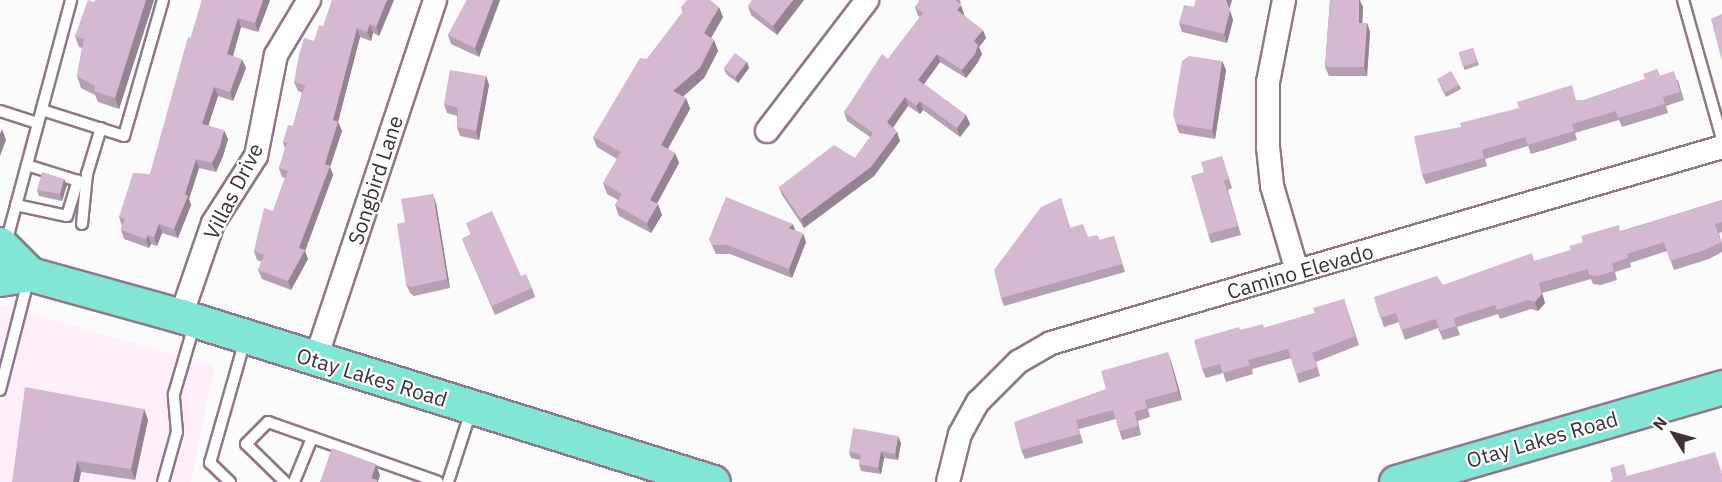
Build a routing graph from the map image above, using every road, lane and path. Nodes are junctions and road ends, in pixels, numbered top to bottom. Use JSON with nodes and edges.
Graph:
{"nodes":[{"id":1,"x":71,"y":0,"type":"edge"},
{"id":2,"x":164,"y":0,"type":"edge"},
{"id":3,"x":309,"y":0,"type":"edge"},
{"id":4,"x":435,"y":0,"type":"edge"},
{"id":5,"x":867,"y":0,"type":"edge"},
{"id":6,"x":1284,"y":0,"type":"edge"},
{"id":7,"x":1683,"y":0,"type":"edge"},
{"id":8,"x":42,"y":110,"type":"junction"},
{"id":9,"x":0,"y":111,"type":"edge"},
{"id":10,"x":38,"y":123,"type":"junction"},
{"id":11,"x":101,"y":128,"type":"junction"},
{"id":12,"x":766,"y":131,"type":"dead end"},
{"id":13,"x":1722,"y":139,"type":"edge"},
{"id":14,"x":1722,"y":147,"type":"edge"},
{"id":15,"x":27,"y":165,"type":"junction"},
{"id":16,"x":16,"y":205,"type":"junction"},
{"id":17,"x":82,"y":224,"type":"dead end"},
{"id":18,"x":3,"y":245,"type":"edge"},
{"id":19,"x":1297,"y":271,"type":"junction"},
{"id":20,"x":15,"y":277,"type":"edge"},
{"id":21,"x":189,"y":319,"type":"junction"},
{"id":22,"x":246,"y":336,"type":"junction"},
{"id":23,"x":315,"y":361,"type":"junction"},
{"id":24,"x":1722,"y":387,"type":"edge"},
{"id":25,"x":0,"y":390,"type":"edge"},
{"id":26,"x":472,"y":407,"type":"junction"},
{"id":27,"x":312,"y":438,"type":"junction"},
{"id":28,"x":163,"y":482,"type":"edge"},
{"id":29,"x":230,"y":482,"type":"edge"},
{"id":30,"x":285,"y":482,"type":"edge"},
{"id":31,"x":294,"y":482,"type":"edge"},
{"id":32,"x":438,"y":482,"type":"edge"},
{"id":33,"x":448,"y":482,"type":"edge"},
{"id":34,"x":712,"y":482,"type":"edge"},
{"id":35,"x":948,"y":482,"type":"edge"},
{"id":36,"x":1396,"y":482,"type":"edge"}],
"edges":[{"from":1,"to":8,"type":"lane"},
{"from":2,"to":11,"type":"lane"},
{"from":3,"to":21,"type":"street","name":"Villas Drive"},
{"from":4,"to":23,"type":"street","name":"Songbird Lane"},
{"from":5,"to":12,"type":"street"},
{"from":6,"to":19,"type":"street"},
{"from":7,"to":13,"type":"lane"},
{"from":8,"to":10,"type":"lane"},
{"from":8,"to":11,"type":"lane"},
{"from":9,"to":10,"type":"lane"},
{"from":10,"to":15,"type":"lane"},
{"from":11,"to":17,"type":"lane"},
{"from":14,"to":19,"type":"street","name":"Camino Elevado"},
{"from":15,"to":16,"type":"lane"},
{"from":15,"to":16,"type":"lane"},
{"from":16,"to":18,"type":"lane"},
{"from":18,"to":20,"type":"main road"},
{"from":19,"to":35,"type":"street","name":"Camino Elevado"},
{"from":20,"to":21,"type":"main road","name":"Otay Lakes Road"},
{"from":20,"to":25,"type":"lane"},
{"from":21,"to":22,"type":"main road","name":"Otay Lakes Road"},
{"from":21,"to":28,"type":"lane"},
{"from":22,"to":23,"type":"main road","name":"Otay Lakes Road"},
{"from":22,"to":29,"type":"lane"},
{"from":23,"to":26,"type":"main road","name":"Otay Lakes Road"},
{"from":24,"to":36,"type":"main road","name":"Otay Lakes Road"},
{"from":26,"to":33,"type":"lane"},
{"from":26,"to":34,"type":"main road","name":"Otay Lakes Road"},
{"from":27,"to":30,"type":"lane"},
{"from":27,"to":31,"type":"lane"},
{"from":27,"to":32,"type":"lane"}]}
